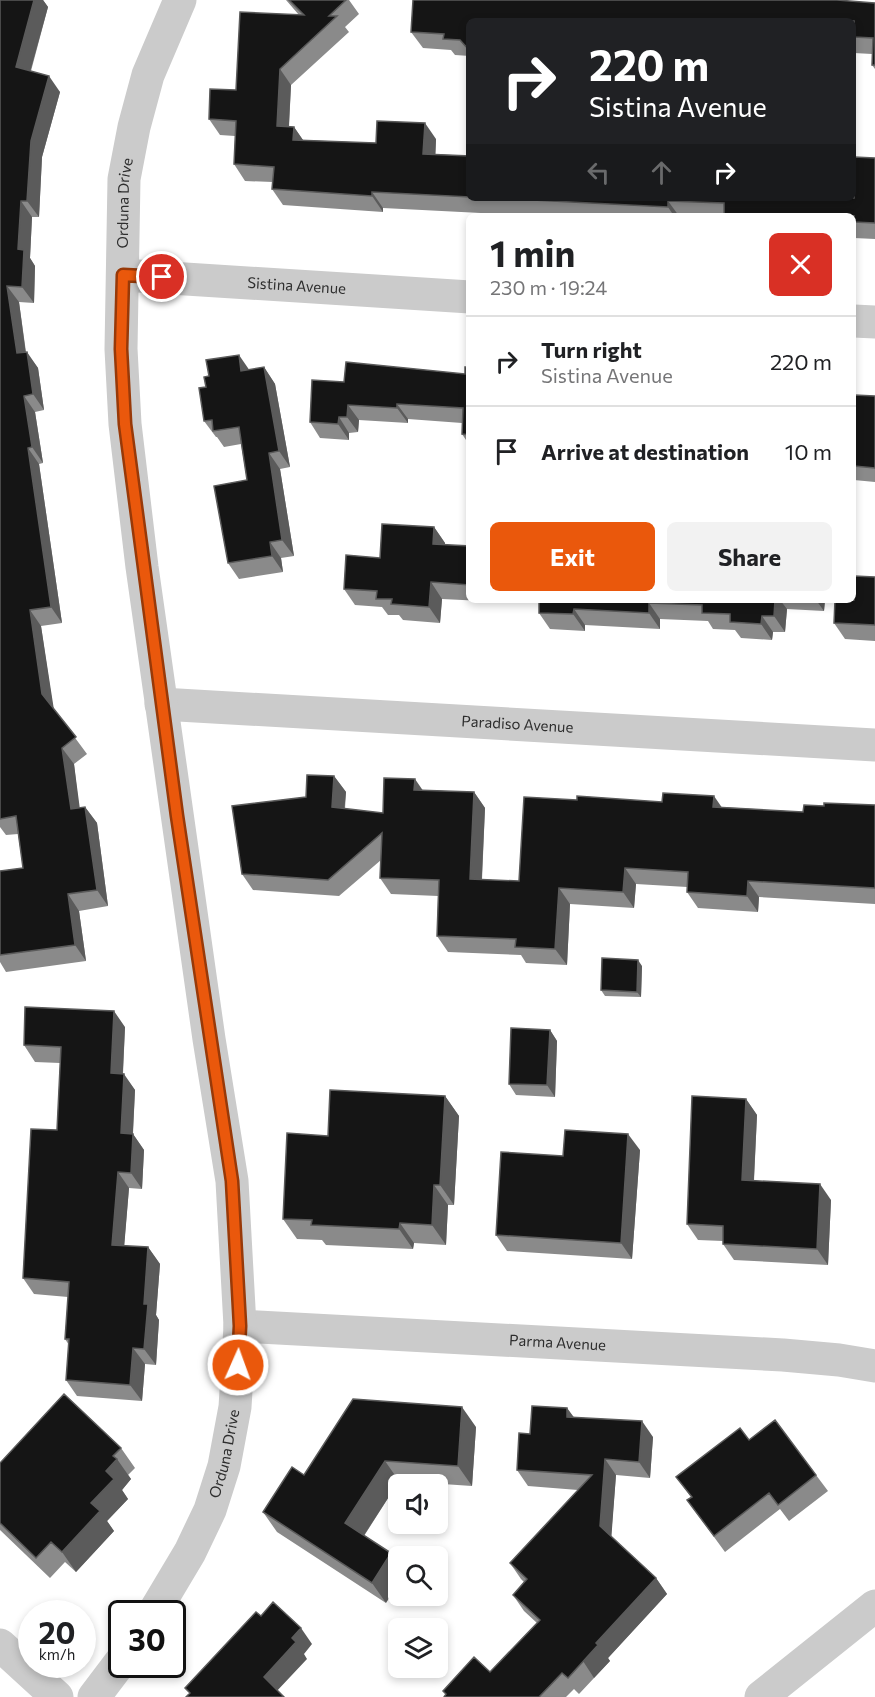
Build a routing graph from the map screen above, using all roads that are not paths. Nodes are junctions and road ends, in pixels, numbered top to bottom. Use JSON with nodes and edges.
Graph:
{"nodes":[{"id":1,"x":180,"y":0,"type":"edge"},
{"id":2,"x":123,"y":275,"type":"junction"},
{"id":3,"x":466,"y":297,"type":"edge"},
{"id":4,"x":856,"y":321,"type":"edge"},
{"id":5,"x":875,"y":322,"type":"edge"},
{"id":6,"x":161,"y":704,"type":"junction"},
{"id":7,"x":875,"y":745,"type":"edge"},
{"id":8,"x":240,"y":1326,"type":"junction"},
{"id":9,"x":875,"y":1366,"type":"edge"},
{"id":10,"x":161,"y":1600,"type":"edge"},
{"id":11,"x":875,"y":1606,"type":"edge"},
{"id":12,"x":0,"y":1645,"type":"edge"},
{"id":13,"x":108,"y":1678,"type":"edge"},
{"id":14,"x":57,"y":1697,"type":"edge"},
{"id":15,"x":94,"y":1697,"type":"edge"},
{"id":16,"x":761,"y":1697,"type":"edge"}],
"edges":[{"from":1,"to":2,"type":"street","name":"Orduna Drive"},
{"from":2,"to":3,"type":"street","name":"Sistina Avenue"},
{"from":2,"to":6,"type":"street","name":"Orduna Drive"},
{"from":4,"to":5,"type":"street"},
{"from":6,"to":7,"type":"street","name":"Paradiso Avenue"},
{"from":6,"to":8,"type":"street","name":"Orduna Drive"},
{"from":8,"to":9,"type":"street","name":"Parma Avenue"},
{"from":8,"to":10,"type":"street","name":"Orduna Drive"},
{"from":11,"to":16,"type":"street"},
{"from":12,"to":14,"type":"street"},
{"from":13,"to":15,"type":"street"}]}
